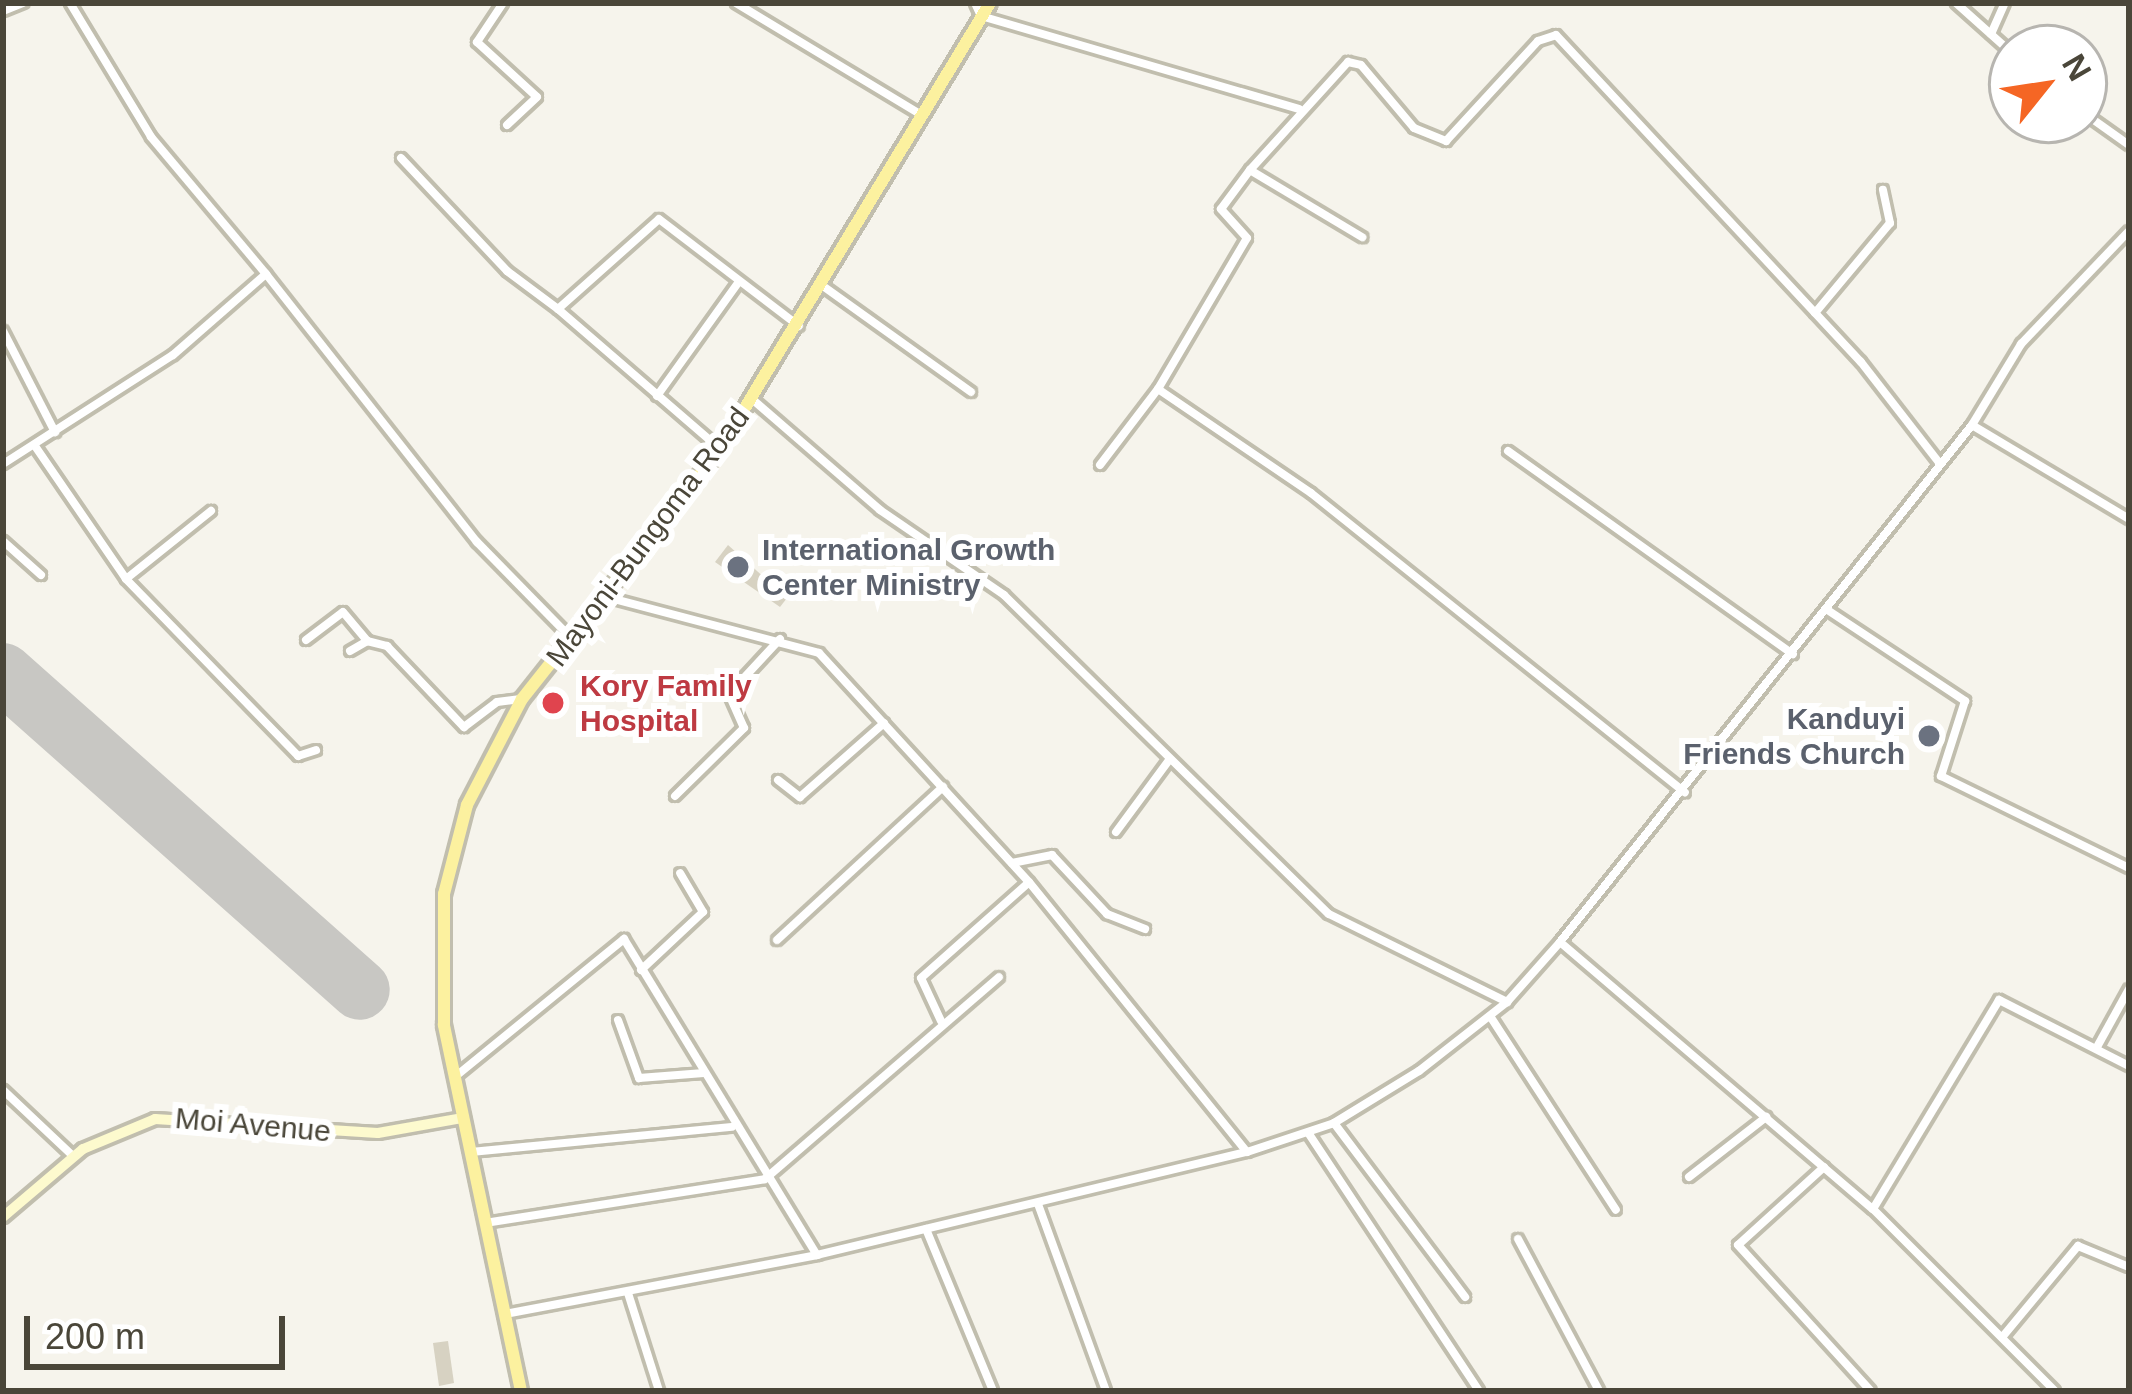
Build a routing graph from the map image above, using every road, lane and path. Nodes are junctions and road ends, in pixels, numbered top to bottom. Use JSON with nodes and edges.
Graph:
{"nodes":[{"id":1,"x":23,"y":3,"type":"edge"},
{"id":2,"x":70,"y":3,"type":"edge"},
{"id":3,"x":503,"y":3,"type":"edge"},
{"id":4,"x":736,"y":3,"type":"edge"},
{"id":5,"x":990,"y":3,"type":"edge"},
{"id":6,"x":1956,"y":3,"type":"edge"},
{"id":7,"x":978,"y":9,"type":"edge"},
{"id":8,"x":3,"y":11,"type":"edge"},
{"id":9,"x":1988,"y":31,"type":"edge"},
{"id":10,"x":1299,"y":109,"type":"junction"},
{"id":11,"x":920,"y":114,"type":"junction"},
{"id":12,"x":507,"y":125,"type":"dead end"},
{"id":13,"x":401,"y":158,"type":"dead end"},
{"id":14,"x":1250,"y":170,"type":"junction"},
{"id":15,"x":1883,"y":190,"type":"dead end"},
{"id":16,"x":2129,"y":231,"type":"edge"},
{"id":17,"x":1362,"y":237,"type":"dead end"},
{"id":18,"x":266,"y":274,"type":"junction"},
{"id":19,"x":738,"y":283,"type":"junction"},
{"id":20,"x":823,"y":286,"type":"junction"},
{"id":21,"x":558,"y":308,"type":"junction"},
{"id":22,"x":1814,"y":313,"type":"junction"},
{"id":23,"x":800,"y":326,"type":"junction"},
{"id":24,"x":3,"y":332,"type":"edge"},
{"id":25,"x":1158,"y":388,"type":"junction"},
{"id":26,"x":971,"y":392,"type":"dead end"},
{"id":27,"x":657,"y":396,"type":"junction"},
{"id":28,"x":752,"y":399,"type":"junction"},
{"id":29,"x":1972,"y":425,"type":"junction"},
{"id":30,"x":55,"y":432,"type":"junction"},
{"id":31,"x":35,"y":446,"type":"junction"},
{"id":32,"x":720,"y":449,"type":"junction"},
{"id":33,"x":1508,"y":451,"type":"dead end"},
{"id":34,"x":3,"y":464,"type":"edge"},
{"id":35,"x":1940,"y":464,"type":"junction"},
{"id":36,"x":1100,"y":466,"type":"dead end"},
{"id":37,"x":211,"y":511,"type":"dead end"},
{"id":38,"x":2129,"y":520,"type":"edge"},
{"id":39,"x":3,"y":541,"type":"edge"},
{"id":40,"x":41,"y":575,"type":"dead end"},
{"id":41,"x":126,"y":579,"type":"junction"},
{"id":42,"x":606,"y":596,"type":"junction"},
{"id":43,"x":1826,"y":609,"type":"junction"},
{"id":44,"x":780,"y":639,"type":"junction"},
{"id":45,"x":306,"y":640,"type":"dead end"},
{"id":46,"x":572,"y":640,"type":"junction"},
{"id":47,"x":367,"y":641,"type":"junction"},
{"id":48,"x":350,"y":651,"type":"dead end"},
{"id":49,"x":1793,"y":654,"type":"junction"},
{"id":50,"x":522,"y":699,"type":"junction"},
{"id":51,"x":884,"y":723,"type":"junction"},
{"id":52,"x":316,"y":749,"type":"dead end"},
{"id":53,"x":1169,"y":760,"type":"junction"},
{"id":54,"x":778,"y":780,"type":"dead end"},
{"id":55,"x":943,"y":787,"type":"junction"},
{"id":56,"x":1685,"y":794,"type":"junction"},
{"id":57,"x":675,"y":796,"type":"dead end"},
{"id":58,"x":1116,"y":832,"type":"dead end"},
{"id":59,"x":1012,"y":863,"type":"junction"},
{"id":60,"x":2129,"y":868,"type":"edge"},
{"id":61,"x":680,"y":873,"type":"dead end"},
{"id":62,"x":1029,"y":882,"type":"junction"},
{"id":63,"x":1145,"y":929,"type":"dead end"},
{"id":64,"x":777,"y":940,"type":"dead end"},
{"id":65,"x":1560,"y":942,"type":"junction"},
{"id":66,"x":641,"y":970,"type":"junction"},
{"id":67,"x":999,"y":977,"type":"dead end"},
{"id":68,"x":2129,"y":989,"type":"edge"},
{"id":69,"x":1507,"y":1002,"type":"junction"},
{"id":70,"x":1490,"y":1016,"type":"junction"},
{"id":71,"x":618,"y":1020,"type":"dead end"},
{"id":72,"x":941,"y":1021,"type":"junction"},
{"id":73,"x":2097,"y":1047,"type":"junction"},
{"id":74,"x":2129,"y":1066,"type":"edge"},
{"id":75,"x":704,"y":1073,"type":"junction"},
{"id":76,"x":454,"y":1077,"type":"junction"},
{"id":77,"x":3,"y":1090,"type":"edge"},
{"id":78,"x":1766,"y":1117,"type":"junction"},
{"id":79,"x":463,"y":1118,"type":"junction"},
{"id":80,"x":1334,"y":1123,"type":"junction"},
{"id":81,"x":733,"y":1127,"type":"junction"},
{"id":82,"x":1309,"y":1134,"type":"junction"},
{"id":83,"x":471,"y":1152,"type":"junction"},
{"id":84,"x":1247,"y":1152,"type":"junction"},
{"id":85,"x":73,"y":1156,"type":"junction"},
{"id":86,"x":1824,"y":1167,"type":"junction"},
{"id":87,"x":1689,"y":1178,"type":"dead end"},
{"id":88,"x":764,"y":1179,"type":"junction"},
{"id":89,"x":1038,"y":1204,"type":"junction"},
{"id":90,"x":1616,"y":1210,"type":"dead end"},
{"id":91,"x":1873,"y":1210,"type":"junction"},
{"id":92,"x":3,"y":1217,"type":"edge"},
{"id":93,"x":485,"y":1223,"type":"junction"},
{"id":94,"x":926,"y":1229,"type":"junction"},
{"id":95,"x":1518,"y":1239,"type":"dead end"},
{"id":96,"x":817,"y":1255,"type":"junction"},
{"id":97,"x":2129,"y":1267,"type":"edge"},
{"id":98,"x":628,"y":1292,"type":"junction"},
{"id":99,"x":1465,"y":1297,"type":"dead end"},
{"id":100,"x":505,"y":1314,"type":"junction"},
{"id":101,"x":2004,"y":1335,"type":"junction"},
{"id":102,"x":521,"y":1391,"type":"edge"},
{"id":103,"x":659,"y":1391,"type":"edge"},
{"id":104,"x":993,"y":1391,"type":"edge"},
{"id":105,"x":1106,"y":1391,"type":"edge"},
{"id":106,"x":1478,"y":1391,"type":"edge"},
{"id":107,"x":1599,"y":1391,"type":"edge"},
{"id":108,"x":1871,"y":1391,"type":"edge"},
{"id":109,"x":2055,"y":1391,"type":"edge"}],
"edges":[{"from":1,"to":8,"type":"street"},
{"from":2,"to":18,"type":"street"},
{"from":3,"to":12,"type":"street"},
{"from":4,"to":11,"type":"street"},
{"from":5,"to":7,"type":"main road","name":"Mayoni-Bungoma Road"},
{"from":6,"to":9,"type":"street"},
{"from":7,"to":10,"type":"street"},
{"from":7,"to":11,"type":"main road","name":"Mayoni-Bungoma Road"},
{"from":10,"to":14,"type":"street"},
{"from":10,"to":22,"type":"street"},
{"from":11,"to":20,"type":"main road","name":"Mayoni-Bungoma Road"},
{"from":13,"to":21,"type":"street"},
{"from":14,"to":17,"type":"street"},
{"from":14,"to":25,"type":"street"},
{"from":15,"to":22,"type":"street"},
{"from":16,"to":29,"type":"street"},
{"from":18,"to":30,"type":"street"},
{"from":18,"to":46,"type":"street"},
{"from":19,"to":21,"type":"street"},
{"from":19,"to":23,"type":"street"},
{"from":19,"to":27,"type":"street"},
{"from":20,"to":23,"type":"main road","name":"Mayoni-Bungoma Road"},
{"from":20,"to":26,"type":"street"},
{"from":21,"to":27,"type":"street"},
{"from":22,"to":35,"type":"street"},
{"from":23,"to":28,"type":"main road","name":"Mayoni-Bungoma Road"},
{"from":24,"to":30,"type":"street"},
{"from":25,"to":36,"type":"street"},
{"from":25,"to":56,"type":"street"},
{"from":27,"to":32,"type":"street"},
{"from":28,"to":32,"type":"main road","name":"Mayoni-Bungoma Road"},
{"from":28,"to":53,"type":"street"},
{"from":29,"to":35,"type":"street"},
{"from":29,"to":38,"type":"street"},
{"from":30,"to":31,"type":"street"},
{"from":31,"to":34,"type":"street"},
{"from":31,"to":41,"type":"street"},
{"from":32,"to":42,"type":"main road","name":"Mayoni-Bungoma Road"},
{"from":33,"to":49,"type":"street"},
{"from":35,"to":43,"type":"street"},
{"from":37,"to":41,"type":"street"},
{"from":39,"to":40,"type":"street"},
{"from":41,"to":52,"type":"street"},
{"from":42,"to":44,"type":"street"},
{"from":42,"to":46,"type":"main road","name":"Mayoni-Bungoma Road"},
{"from":43,"to":49,"type":"street"},
{"from":43,"to":60,"type":"street"},
{"from":44,"to":51,"type":"street"},
{"from":44,"to":57,"type":"street"},
{"from":45,"to":47,"type":"street"},
{"from":46,"to":50,"type":"main road","name":"Mayoni-Bungoma Road"},
{"from":47,"to":48,"type":"street"},
{"from":47,"to":50,"type":"street"},
{"from":49,"to":56,"type":"street"},
{"from":50,"to":76,"type":"main road","name":"Mayoni-Bungoma Road"},
{"from":51,"to":54,"type":"street"},
{"from":51,"to":55,"type":"street"},
{"from":53,"to":58,"type":"street"},
{"from":53,"to":69,"type":"street"},
{"from":55,"to":59,"type":"street"},
{"from":55,"to":64,"type":"street"},
{"from":56,"to":65,"type":"street"},
{"from":59,"to":62,"type":"street"},
{"from":59,"to":63,"type":"street"},
{"from":61,"to":66,"type":"street"},
{"from":62,"to":72,"type":"street"},
{"from":62,"to":84,"type":"street"},
{"from":65,"to":69,"type":"street"},
{"from":65,"to":78,"type":"street"},
{"from":66,"to":75,"type":"street"},
{"from":66,"to":76,"type":"street"},
{"from":67,"to":72,"type":"street"},
{"from":68,"to":73,"type":"street"},
{"from":69,"to":70,"type":"street"},
{"from":70,"to":80,"type":"street"},
{"from":70,"to":90,"type":"street"},
{"from":71,"to":75,"type":"street"},
{"from":72,"to":88,"type":"street"},
{"from":73,"to":74,"type":"street"},
{"from":73,"to":91,"type":"street"},
{"from":75,"to":81,"type":"street"},
{"from":76,"to":79,"type":"main road","name":"Mayoni-Bungoma Road"},
{"from":77,"to":85,"type":"street"},
{"from":78,"to":86,"type":"street"},
{"from":78,"to":87,"type":"street"},
{"from":79,"to":83,"type":"main road","name":"Mayoni-Bungoma Road"},
{"from":79,"to":85,"type":"street","name":"Moi Avenue"},
{"from":80,"to":82,"type":"street"},
{"from":80,"to":99,"type":"street"},
{"from":81,"to":83,"type":"street"},
{"from":81,"to":88,"type":"street"},
{"from":82,"to":84,"type":"street"},
{"from":82,"to":106,"type":"street"},
{"from":83,"to":93,"type":"main road","name":"Mayoni-Bungoma Road"},
{"from":84,"to":89,"type":"street"},
{"from":85,"to":92,"type":"street","name":"Moi Avenue"},
{"from":86,"to":91,"type":"street"},
{"from":86,"to":108,"type":"street"},
{"from":88,"to":93,"type":"street"},
{"from":88,"to":96,"type":"street"},
{"from":89,"to":94,"type":"street"},
{"from":89,"to":105,"type":"street"},
{"from":91,"to":101,"type":"street"},
{"from":93,"to":100,"type":"main road","name":"Mayoni-Bungoma Road"},
{"from":94,"to":96,"type":"street"},
{"from":94,"to":104,"type":"street"},
{"from":95,"to":107,"type":"street"},
{"from":96,"to":98,"type":"street"},
{"from":97,"to":101,"type":"street"},
{"from":98,"to":100,"type":"street"},
{"from":98,"to":103,"type":"street"},
{"from":100,"to":102,"type":"main road","name":"Mayoni-Bungoma Road"},
{"from":101,"to":109,"type":"street"}]}
